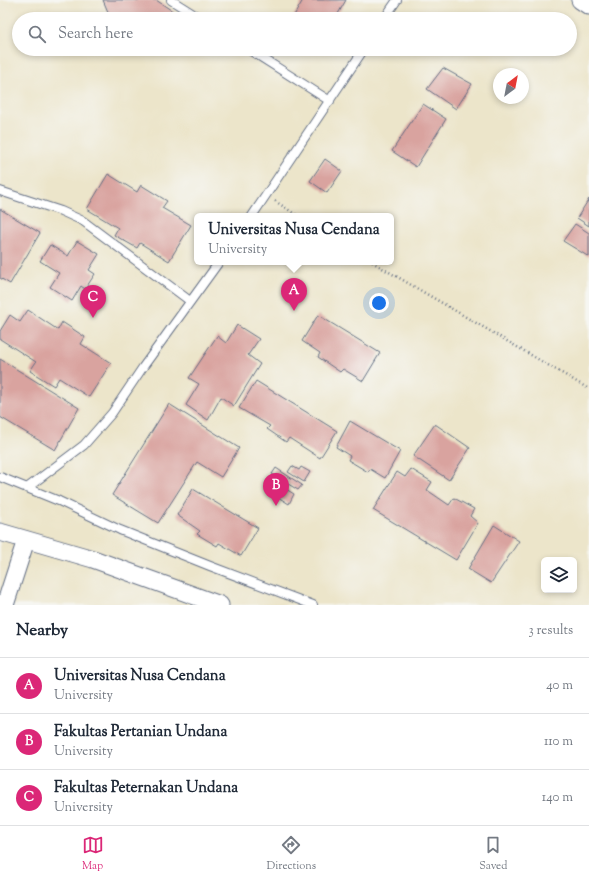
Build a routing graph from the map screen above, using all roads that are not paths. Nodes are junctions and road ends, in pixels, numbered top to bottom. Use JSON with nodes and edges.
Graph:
{"nodes":[{"id":1,"x":171,"y":0,"type":"edge"},
{"id":2,"x":397,"y":0,"type":"edge"},
{"id":3,"x":580,"y":0,"type":"edge"},
{"id":4,"x":589,"y":6,"type":"edge"},
{"id":5,"x":190,"y":12,"type":"edge"},
{"id":6,"x":389,"y":12,"type":"edge"},
{"id":7,"x":259,"y":56,"type":"edge"},
{"id":8,"x":359,"y":56,"type":"edge"},
{"id":9,"x":330,"y":101,"type":"junction"},
{"id":10,"x":0,"y":191,"type":"edge"},
{"id":11,"x":254,"y":213,"type":"edge"},
{"id":12,"x":217,"y":265,"type":"edge"},
{"id":13,"x":190,"y":301,"type":"junction"},
{"id":14,"x":0,"y":477,"type":"edge"},
{"id":15,"x":27,"y":488,"type":"junction"},
{"id":16,"x":0,"y":532,"type":"edge"},
{"id":17,"x":26,"y":540,"type":"junction"},
{"id":18,"x":5,"y":605,"type":"edge"},
{"id":19,"x":220,"y":605,"type":"edge"},
{"id":20,"x":313,"y":605,"type":"edge"}],
"edges":[{"from":1,"to":5,"type":"lane"},
{"from":2,"to":6,"type":"lane"},
{"from":3,"to":4,"type":"street"},
{"from":7,"to":9,"type":"lane"},
{"from":8,"to":9,"type":"lane"},
{"from":9,"to":11,"type":"lane"},
{"from":10,"to":13,"type":"lane"},
{"from":12,"to":13,"type":"lane"},
{"from":13,"to":15,"type":"lane"},
{"from":14,"to":15,"type":"lane"},
{"from":15,"to":20,"type":"lane"},
{"from":16,"to":17,"type":"street"},
{"from":17,"to":18,"type":"street"},
{"from":17,"to":19,"type":"street"}]}
